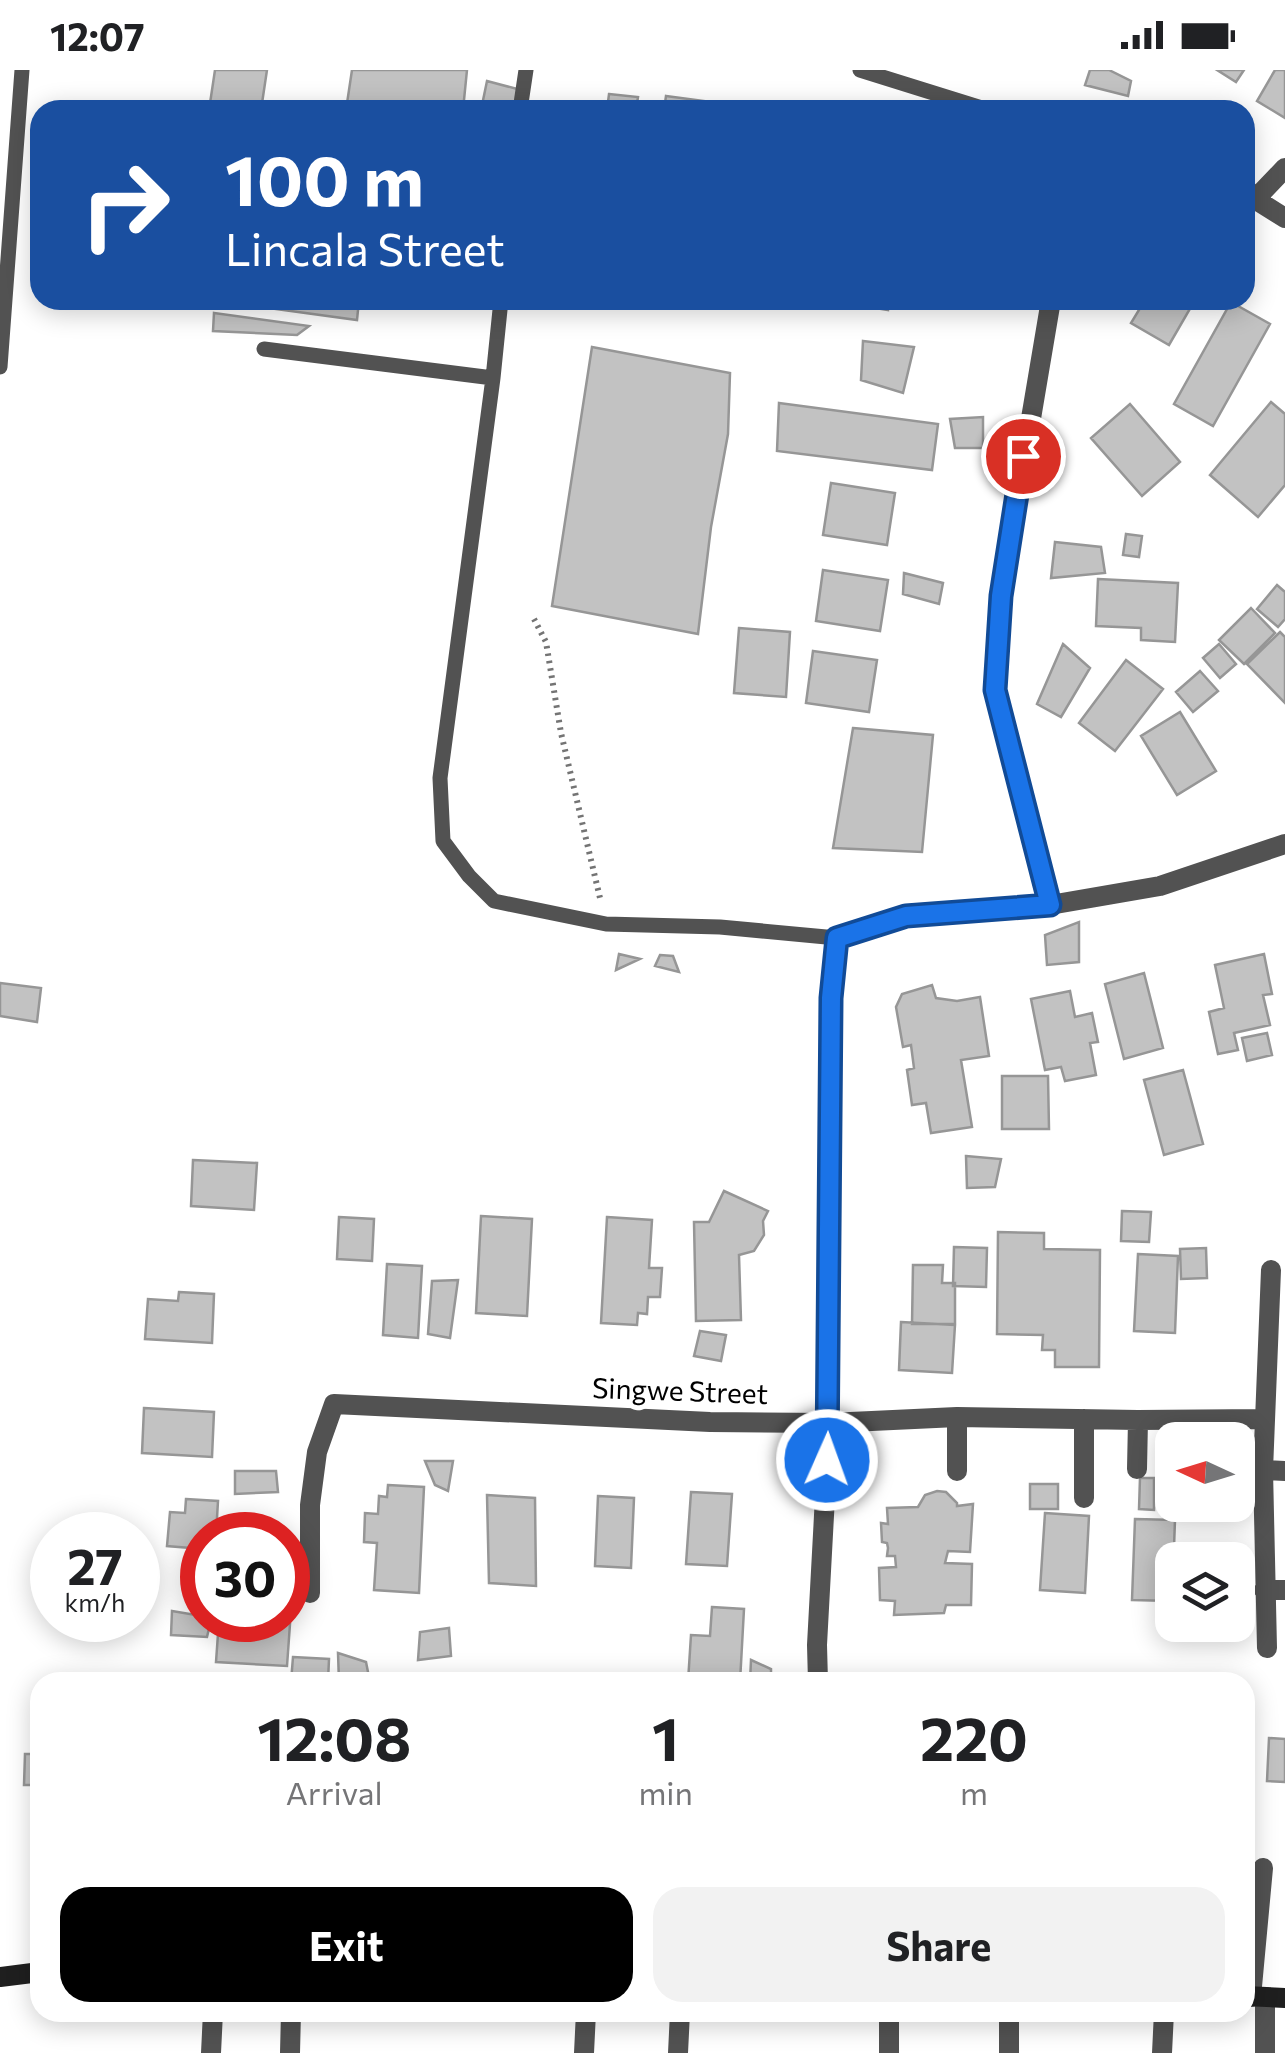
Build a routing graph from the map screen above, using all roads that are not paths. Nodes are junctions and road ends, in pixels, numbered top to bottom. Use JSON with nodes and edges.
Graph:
{"nodes":[{"id":1,"x":22,"y":70,"type":"edge"},
{"id":2,"x":526,"y":70,"type":"edge"},
{"id":3,"x":860,"y":70,"type":"edge"},
{"id":4,"x":522,"y":100,"type":"edge"},
{"id":5,"x":956,"y":100,"type":"edge"},
{"id":6,"x":1285,"y":168,"type":"edge"},
{"id":7,"x":1255,"y":194,"type":"edge"},
{"id":8,"x":1255,"y":199,"type":"edge"},
{"id":9,"x":1284,"y":215,"type":"edge"},
{"id":10,"x":500,"y":310,"type":"edge"},
{"id":11,"x":1049,"y":310,"type":"edge"},
{"id":12,"x":264,"y":349,"type":"dead end"},
{"id":13,"x":0,"y":367,"type":"edge"},
{"id":14,"x":494,"y":378,"type":"junction"},
{"id":15,"x":1285,"y":844,"type":"edge"},
{"id":16,"x":1050,"y":905,"type":"junction"},
{"id":17,"x":837,"y":938,"type":"junction"},
{"id":18,"x":1271,"y":1270,"type":"dead end"},
{"id":19,"x":1276,"y":1378,"type":"edge"},
{"id":20,"x":958,"y":1417,"type":"junction"},
{"id":21,"x":1084,"y":1419,"type":"junction"},
{"id":22,"x":1264,"y":1419,"type":"junction"},
{"id":23,"x":1138,"y":1420,"type":"junction"},
{"id":24,"x":829,"y":1423,"type":"junction"},
{"id":25,"x":1138,"y":1468,"type":"dead end"},
{"id":26,"x":1262,"y":1470,"type":"junction"},
{"id":27,"x":956,"y":1471,"type":"dead end"},
{"id":28,"x":1285,"y":1471,"type":"edge"},
{"id":29,"x":1084,"y":1498,"type":"dead end"},
{"id":30,"x":310,"y":1512,"type":"edge"},
{"id":31,"x":1275,"y":1590,"type":"edge"},
{"id":32,"x":1267,"y":1648,"type":"dead end"},
{"id":33,"x":818,"y":1672,"type":"edge"},
{"id":34,"x":1263,"y":1868,"type":"dead end"},
{"id":35,"x":30,"y":1973,"type":"edge"},
{"id":36,"x":0,"y":1977,"type":"edge"},
{"id":37,"x":1261,"y":1997,"type":"edge"},
{"id":38,"x":213,"y":2022,"type":"edge"},
{"id":39,"x":291,"y":2022,"type":"edge"},
{"id":40,"x":586,"y":2022,"type":"edge"},
{"id":41,"x":680,"y":2022,"type":"edge"},
{"id":42,"x":889,"y":2022,"type":"edge"},
{"id":43,"x":1009,"y":2022,"type":"edge"},
{"id":44,"x":1164,"y":2022,"type":"edge"},
{"id":45,"x":212,"y":2053,"type":"edge"},
{"id":46,"x":290,"y":2053,"type":"edge"},
{"id":47,"x":584,"y":2053,"type":"edge"},
{"id":48,"x":678,"y":2053,"type":"edge"},
{"id":49,"x":889,"y":2053,"type":"edge"},
{"id":50,"x":1009,"y":2053,"type":"edge"},
{"id":51,"x":1162,"y":2053,"type":"edge"},
{"id":52,"x":1266,"y":2053,"type":"edge"}],
"edges":[{"from":1,"to":13,"type":"lane"},
{"from":2,"to":4,"type":"lane"},
{"from":3,"to":5,"type":"lane"},
{"from":6,"to":7,"type":"street"},
{"from":8,"to":9,"type":"street"},
{"from":10,"to":14,"type":"lane"},
{"from":11,"to":16,"type":"street"},
{"from":12,"to":14,"type":"lane"},
{"from":14,"to":17,"type":"lane"},
{"from":15,"to":16,"type":"street"},
{"from":16,"to":17,"type":"street"},
{"from":17,"to":24,"type":"street"},
{"from":18,"to":19,"type":"street"},
{"from":19,"to":22,"type":"street"},
{"from":20,"to":21,"type":"street","name":"Singwe Street"},
{"from":20,"to":24,"type":"street","name":"Singwe Street"},
{"from":20,"to":27,"type":"street"},
{"from":21,"to":23,"type":"street","name":"Singwe Street"},
{"from":21,"to":29,"type":"street"},
{"from":22,"to":23,"type":"street","name":"Singwe Street"},
{"from":22,"to":26,"type":"street"},
{"from":23,"to":25,"type":"street"},
{"from":24,"to":30,"type":"street","name":"Singwe Street"},
{"from":24,"to":33,"type":"street"},
{"from":26,"to":28,"type":"street"},
{"from":26,"to":31,"type":"street"},
{"from":31,"to":32,"type":"street"},
{"from":34,"to":37,"type":"street"},
{"from":35,"to":36,"type":"main road"},
{"from":37,"to":52,"type":"street"},
{"from":38,"to":45,"type":"street"},
{"from":39,"to":46,"type":"street"},
{"from":40,"to":47,"type":"street"},
{"from":41,"to":48,"type":"street"},
{"from":42,"to":49,"type":"street"},
{"from":43,"to":50,"type":"street"},
{"from":44,"to":51,"type":"street"}]}
